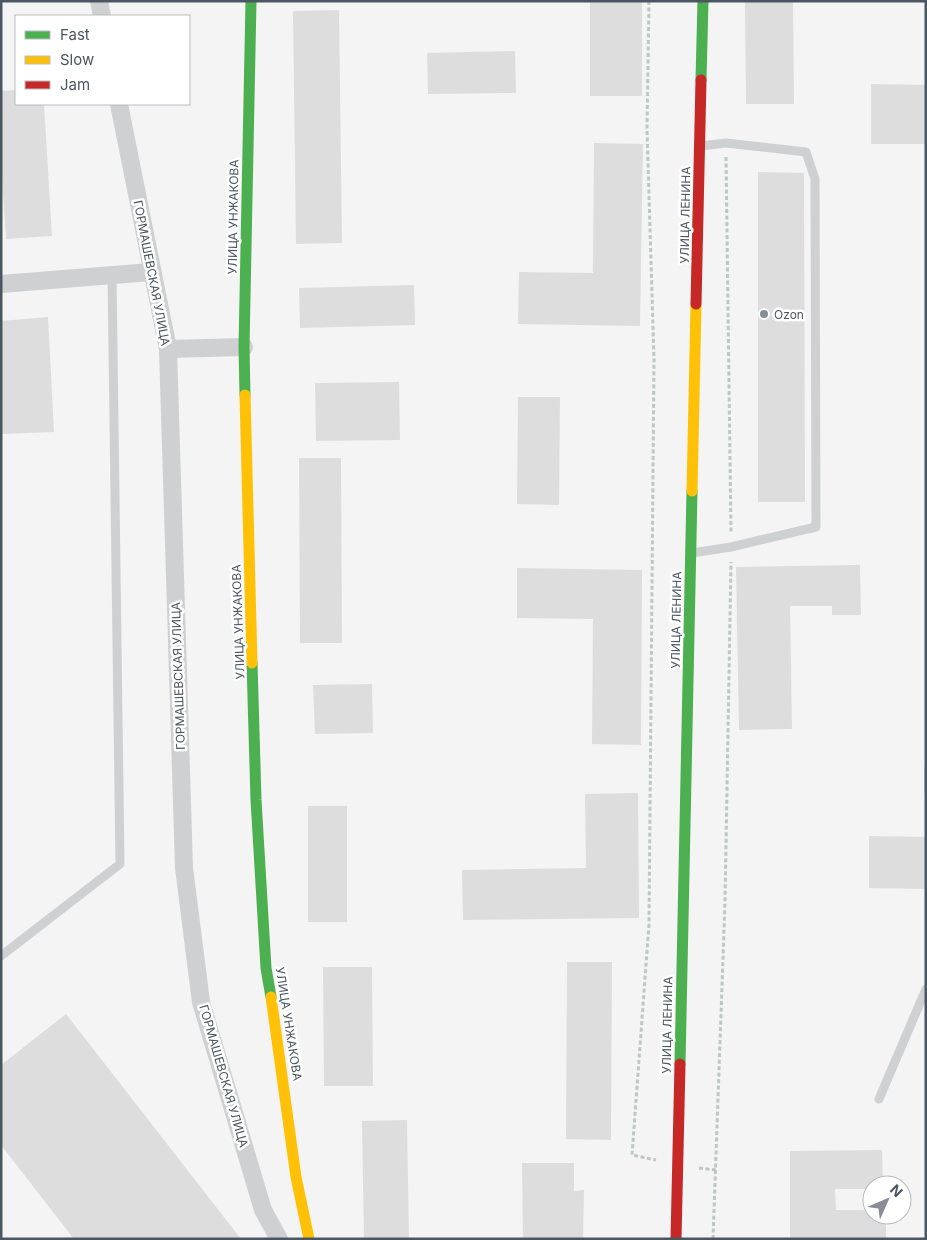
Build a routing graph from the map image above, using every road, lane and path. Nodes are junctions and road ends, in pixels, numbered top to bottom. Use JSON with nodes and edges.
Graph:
{"nodes":[{"id":1,"x":99,"y":1,"type":"edge"},
{"id":2,"x":252,"y":1,"type":"edge"},
{"id":3,"x":649,"y":1,"type":"edge"},
{"id":4,"x":704,"y":1,"type":"edge"},
{"id":5,"x":102,"y":15,"type":"edge"},
{"id":6,"x":119,"y":105,"type":"edge"},
{"id":7,"x":726,"y":143,"type":"junction"},
{"id":8,"x":700,"y":146,"type":"junction"},
{"id":9,"x":151,"y":272,"type":"junction"},
{"id":10,"x":112,"y":275,"type":"junction"},
{"id":11,"x":1,"y":284,"type":"edge"},
{"id":12,"x":244,"y":347,"type":"junction"},
{"id":13,"x":168,"y":349,"type":"junction"},
{"id":14,"x":731,"y":547,"type":"junction"},
{"id":15,"x":691,"y":553,"type":"junction"},
{"id":16,"x":1,"y":956,"type":"edge"},
{"id":17,"x":926,"y":989,"type":"edge"},
{"id":18,"x":879,"y":1099,"type":"dead end"},
{"id":19,"x":678,"y":1165,"type":"junction"},
{"id":20,"x":716,"y":1170,"type":"junction"},
{"id":21,"x":279,"y":1239,"type":"edge"},
{"id":22,"x":309,"y":1239,"type":"edge"},
{"id":23,"x":676,"y":1239,"type":"edge"},
{"id":24,"x":713,"y":1239,"type":"edge"}],
"edges":[{"from":1,"to":5,"type":"street"},
{"from":2,"to":12,"type":"street","name":"УЛИЦА УНЖАКОВА"},
{"from":3,"to":19,"type":"path"},
{"from":4,"to":8,"type":"street","name":"УЛИЦА ЛЕНИНА"},
{"from":6,"to":9,"type":"street","name":"ГОРМАШЕВСКАЯ УЛИЦА"},
{"from":7,"to":8,"type":"lane"},
{"from":7,"to":14,"type":"path"},
{"from":7,"to":14,"type":"lane"},
{"from":8,"to":15,"type":"street","name":"УЛИЦА ЛЕНИНА"},
{"from":9,"to":10,"type":"street"},
{"from":9,"to":13,"type":"street","name":"ГОРМАШЕВСКАЯ УЛИЦА"},
{"from":10,"to":11,"type":"street"},
{"from":10,"to":16,"type":"lane"},
{"from":12,"to":13,"type":"street"},
{"from":12,"to":22,"type":"street","name":"УЛИЦА УНЖАКОВА"},
{"from":13,"to":21,"type":"street","name":"ГОРМАШЕВСКАЯ УЛИЦА"},
{"from":14,"to":15,"type":"lane"},
{"from":14,"to":20,"type":"path"},
{"from":15,"to":19,"type":"street","name":"УЛИЦА ЛЕНИНА"},
{"from":17,"to":18,"type":"lane"},
{"from":19,"to":20,"type":"path"},
{"from":19,"to":23,"type":"street","name":"УЛИЦА ЛЕНИНА"},
{"from":20,"to":24,"type":"path"}]}
